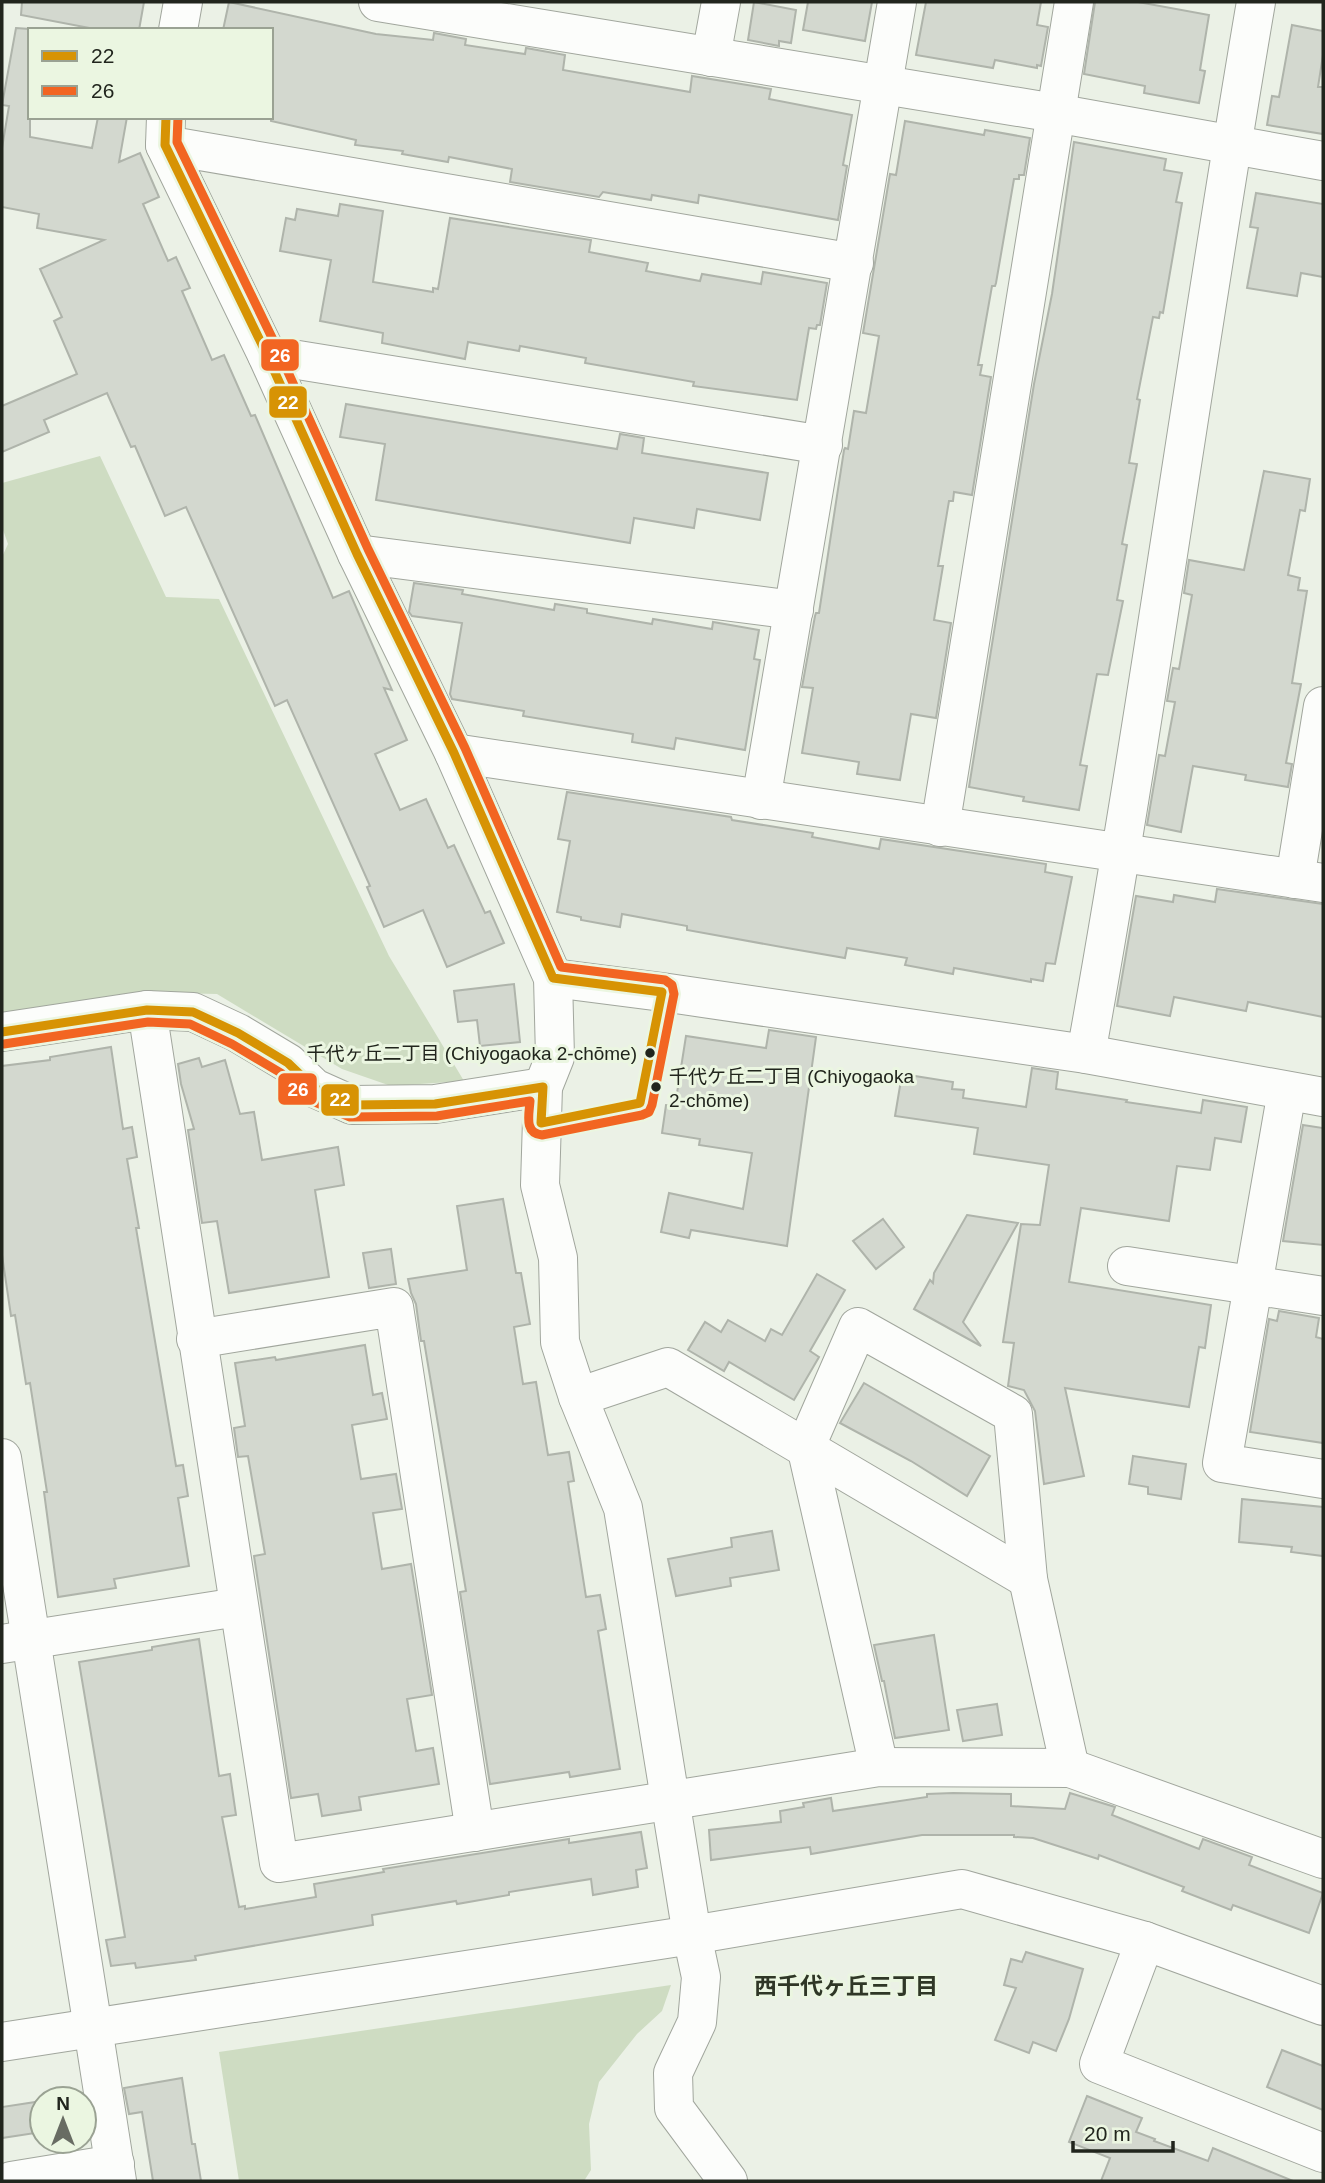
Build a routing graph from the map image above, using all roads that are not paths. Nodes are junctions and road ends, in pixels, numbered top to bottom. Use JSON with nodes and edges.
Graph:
{"nodes":[{"id":1,"x":183,"y":2,"type":"edge"},
{"id":2,"x":378,"y":2,"type":"edge"},
{"id":3,"x":720,"y":2,"type":"edge"},
{"id":4,"x":897,"y":2,"type":"edge"},
{"id":5,"x":1074,"y":2,"type":"edge"},
{"id":6,"x":1256,"y":2,"type":"edge"},
{"id":7,"x":541,"y":15,"type":"edge"},
{"id":8,"x":178,"y":28,"type":"edge"},
{"id":9,"x":711,"y":57,"type":"junction"},
{"id":10,"x":883,"y":86,"type":"junction"},
{"id":11,"x":1055,"y":113,"type":"junction"},
{"id":12,"x":165,"y":131,"type":"edge"},
{"id":13,"x":1231,"y":145,"type":"junction"},
{"id":14,"x":1323,"y":161,"type":"edge"},
{"id":15,"x":854,"y":263,"type":"junction"},
{"id":16,"x":267,"y":355,"type":"junction"},
{"id":17,"x":823,"y":445,"type":"junction"},
{"id":18,"x":357,"y":554,"type":"junction"},
{"id":19,"x":794,"y":610,"type":"junction"},
{"id":20,"x":1323,"y":706,"type":"edge"},
{"id":21,"x":454,"y":753,"type":"junction"},
{"id":22,"x":761,"y":800,"type":"junction"},
{"id":23,"x":940,"y":827,"type":"junction"},
{"id":24,"x":1122,"y":853,"type":"junction"},
{"id":25,"x":1309,"y":881,"type":"edge"},
{"id":26,"x":553,"y":978,"type":"junction"},
{"id":27,"x":146,"y":1010,"type":"junction"},
{"id":28,"x":2,"y":1032,"type":"edge"},
{"id":29,"x":1086,"y":1054,"type":"junction"},
{"id":30,"x":543,"y":1087,"type":"junction"},
{"id":31,"x":1305,"y":1094,"type":"edge"},
{"id":32,"x":1127,"y":1266,"type":"dead end"},
{"id":33,"x":1253,"y":1284,"type":"junction"},
{"id":34,"x":1323,"y":1296,"type":"edge"},
{"id":35,"x":196,"y":1339,"type":"junction"},
{"id":36,"x":578,"y":1397,"type":"junction"},
{"id":37,"x":806,"y":1446,"type":"junction"},
{"id":38,"x":2,"y":1458,"type":"edge"},
{"id":39,"x":1323,"y":1479,"type":"edge"},
{"id":40,"x":1028,"y":1579,"type":"junction"},
{"id":41,"x":238,"y":1607,"type":"junction"},
{"id":42,"x":16,"y":1642,"type":"edge"},
{"id":43,"x":879,"y":1767,"type":"junction"},
{"id":44,"x":1070,"y":1768,"type":"junction"},
{"id":45,"x":669,"y":1802,"type":"junction"},
{"id":46,"x":475,"y":1832,"type":"junction"},
{"id":47,"x":1323,"y":1859,"type":"edge"},
{"id":48,"x":692,"y":1935,"type":"junction"},
{"id":49,"x":1145,"y":1941,"type":"junction"},
{"id":50,"x":1323,"y":2006,"type":"edge"},
{"id":51,"x":93,"y":2028,"type":"junction"},
{"id":52,"x":2,"y":2042,"type":"edge"},
{"id":53,"x":1323,"y":2152,"type":"edge"},
{"id":54,"x":116,"y":2173,"type":"edge"},
{"id":55,"x":11,"y":2181,"type":"edge"},
{"id":56,"x":728,"y":2181,"type":"edge"}],
"edges":[{"from":1,"to":8,"type":"street"},
{"from":2,"to":7,"type":"street"},
{"from":3,"to":9,"type":"street"},
{"from":4,"to":10,"type":"street"},
{"from":5,"to":11,"type":"street"},
{"from":6,"to":13,"type":"street"},
{"from":7,"to":9,"type":"street"},
{"from":9,"to":10,"type":"street"},
{"from":10,"to":11,"type":"street"},
{"from":10,"to":15,"type":"street"},
{"from":11,"to":13,"type":"street"},
{"from":11,"to":23,"type":"street"},
{"from":12,"to":15,"type":"street"},
{"from":12,"to":16,"type":"street"},
{"from":13,"to":14,"type":"street"},
{"from":13,"to":24,"type":"street"},
{"from":15,"to":17,"type":"street"},
{"from":16,"to":17,"type":"street"},
{"from":16,"to":18,"type":"street"},
{"from":17,"to":19,"type":"street"},
{"from":18,"to":19,"type":"street"},
{"from":18,"to":21,"type":"street"},
{"from":19,"to":22,"type":"street"},
{"from":20,"to":25,"type":"street"},
{"from":21,"to":22,"type":"street"},
{"from":21,"to":26,"type":"street"},
{"from":22,"to":23,"type":"street"},
{"from":23,"to":24,"type":"street"},
{"from":24,"to":25,"type":"street"},
{"from":24,"to":29,"type":"street"},
{"from":26,"to":29,"type":"street"},
{"from":26,"to":30,"type":"street"},
{"from":27,"to":28,"type":"street"},
{"from":27,"to":30,"type":"street"},
{"from":27,"to":35,"type":"street"},
{"from":29,"to":31,"type":"street"},
{"from":30,"to":36,"type":"street"},
{"from":31,"to":33,"type":"street"},
{"from":32,"to":33,"type":"street"},
{"from":33,"to":34,"type":"street"},
{"from":33,"to":39,"type":"street"},
{"from":35,"to":41,"type":"street"},
{"from":35,"to":46,"type":"street"},
{"from":36,"to":37,"type":"street"},
{"from":36,"to":45,"type":"street"},
{"from":37,"to":40,"type":"street"},
{"from":37,"to":40,"type":"street"},
{"from":37,"to":43,"type":"street"},
{"from":38,"to":42,"type":"street"},
{"from":40,"to":44,"type":"street"},
{"from":41,"to":42,"type":"street"},
{"from":41,"to":46,"type":"street"},
{"from":42,"to":51,"type":"street"},
{"from":43,"to":44,"type":"street"},
{"from":43,"to":45,"type":"street"},
{"from":44,"to":47,"type":"street"},
{"from":45,"to":46,"type":"street"},
{"from":45,"to":48,"type":"street"},
{"from":48,"to":49,"type":"street"},
{"from":48,"to":51,"type":"street"},
{"from":48,"to":56,"type":"street"},
{"from":49,"to":50,"type":"street"},
{"from":49,"to":53,"type":"street"},
{"from":51,"to":52,"type":"street"},
{"from":51,"to":54,"type":"street"},
{"from":54,"to":55,"type":"street"}]}
